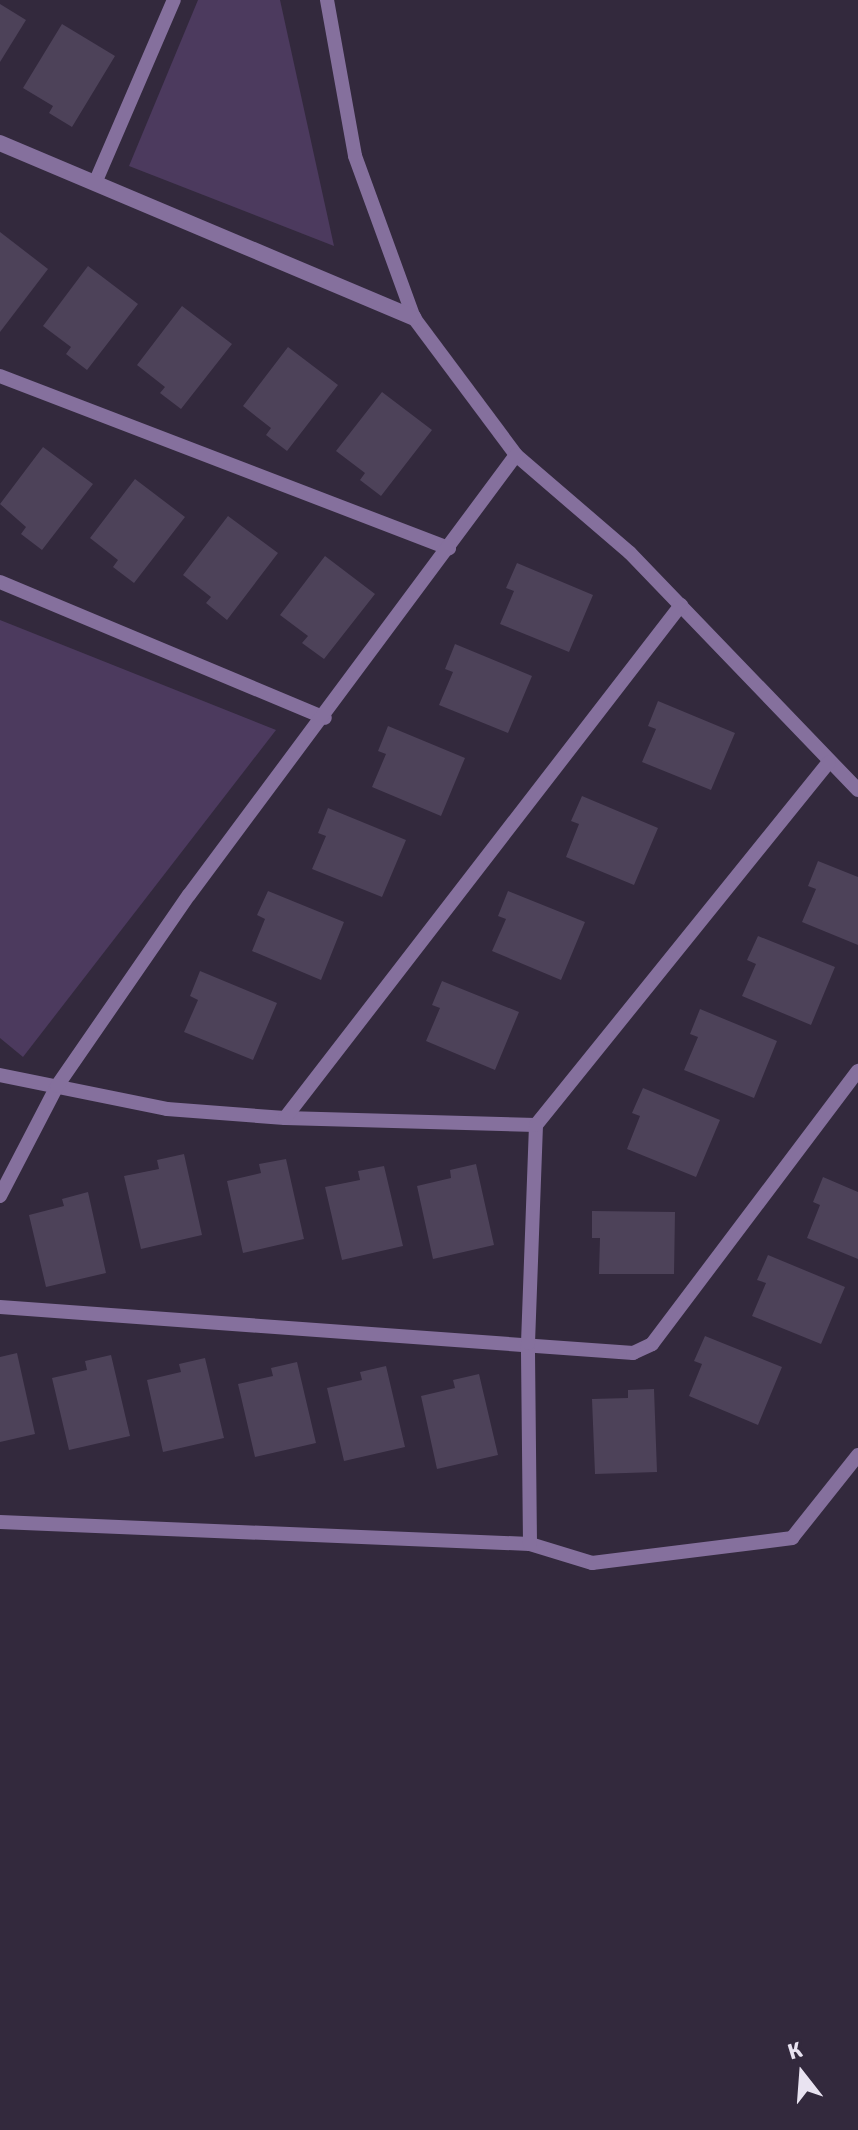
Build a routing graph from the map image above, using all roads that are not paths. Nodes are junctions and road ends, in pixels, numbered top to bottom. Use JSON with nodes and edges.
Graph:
{"nodes":[{"id":1,"x":174,"y":0,"type":"edge"},
{"id":2,"x":327,"y":0,"type":"edge"},
{"id":3,"x":0,"y":143,"type":"edge"},
{"id":4,"x":95,"y":183,"type":"junction"},
{"id":5,"x":414,"y":318,"type":"junction"},
{"id":6,"x":0,"y":376,"type":"edge"},
{"id":7,"x":516,"y":455,"type":"junction"},
{"id":8,"x":449,"y":548,"type":"junction"},
{"id":9,"x":0,"y":582,"type":"edge"},
{"id":10,"x":681,"y":605,"type":"junction"},
{"id":11,"x":325,"y":718,"type":"junction"},
{"id":12,"x":829,"y":762,"type":"junction"},
{"id":13,"x":858,"y":790,"type":"edge"},
{"id":14,"x":858,"y":1071,"type":"edge"},
{"id":15,"x":0,"y":1075,"type":"edge"},
{"id":16,"x":57,"y":1086,"type":"junction"},
{"id":17,"x":285,"y":1118,"type":"junction"},
{"id":18,"x":536,"y":1125,"type":"junction"},
{"id":19,"x":0,"y":1196,"type":"edge"},
{"id":20,"x":0,"y":1307,"type":"edge"},
{"id":21,"x":528,"y":1343,"type":"junction"},
{"id":22,"x":858,"y":1455,"type":"edge"},
{"id":23,"x":0,"y":1522,"type":"edge"},
{"id":24,"x":530,"y":1544,"type":"junction"}],
"edges":[{"from":1,"to":4,"type":"lane"},
{"from":2,"to":5,"type":"lane"},
{"from":3,"to":4,"type":"street"},
{"from":4,"to":5,"type":"street"},
{"from":5,"to":7,"type":"lane"},
{"from":6,"to":8,"type":"lane"},
{"from":7,"to":8,"type":"lane"},
{"from":7,"to":10,"type":"lane"},
{"from":8,"to":11,"type":"lane"},
{"from":9,"to":11,"type":"lane"},
{"from":10,"to":12,"type":"lane"},
{"from":10,"to":17,"type":"lane"},
{"from":11,"to":16,"type":"lane"},
{"from":12,"to":13,"type":"lane"},
{"from":12,"to":18,"type":"lane"},
{"from":14,"to":21,"type":"lane"},
{"from":15,"to":16,"type":"lane"},
{"from":16,"to":17,"type":"lane"},
{"from":16,"to":19,"type":"lane"},
{"from":17,"to":18,"type":"lane"},
{"from":18,"to":21,"type":"lane"},
{"from":20,"to":21,"type":"lane"},
{"from":21,"to":24,"type":"lane"},
{"from":22,"to":24,"type":"lane"},
{"from":23,"to":24,"type":"lane"}]}
